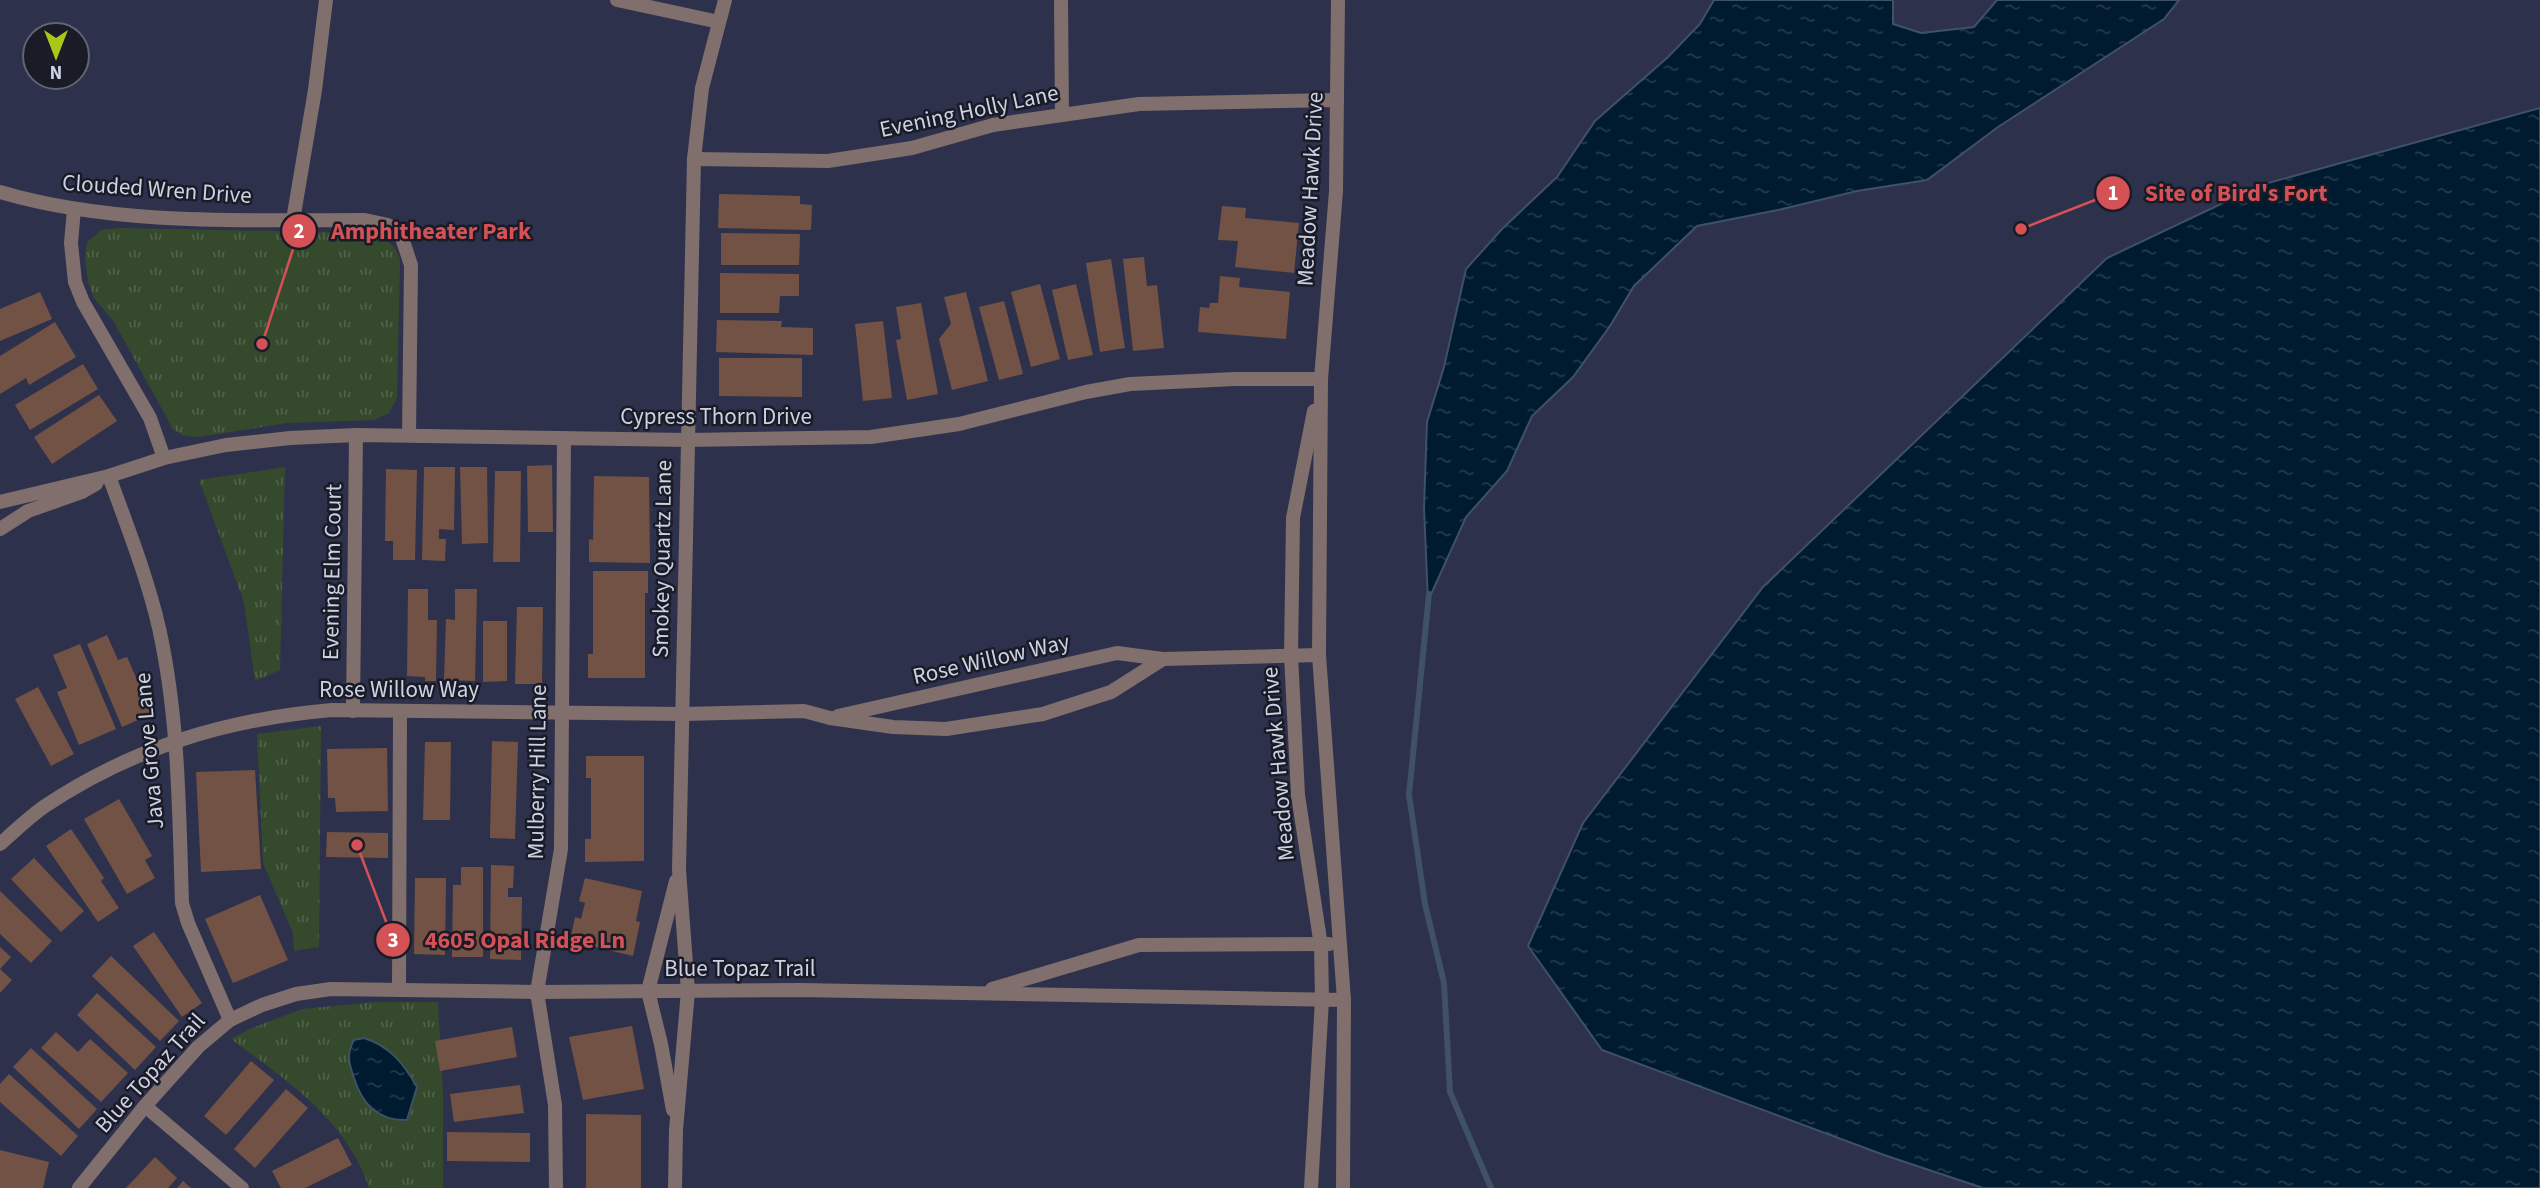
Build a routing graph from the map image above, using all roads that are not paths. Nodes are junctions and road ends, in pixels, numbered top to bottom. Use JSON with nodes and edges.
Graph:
{"nodes":[{"id":1,"x":326,"y":0,"type":"edge"},
{"id":2,"x":617,"y":0,"type":"edge"},
{"id":3,"x":725,"y":0,"type":"edge"},
{"id":4,"x":1061,"y":0,"type":"edge"},
{"id":5,"x":1338,"y":0,"type":"edge"},
{"id":6,"x":719,"y":22,"type":"junction"},
{"id":7,"x":1337,"y":100,"type":"junction"},
{"id":8,"x":1062,"y":114,"type":"junction"},
{"id":9,"x":694,"y":159,"type":"junction"},
{"id":10,"x":0,"y":192,"type":"edge"},
{"id":11,"x":74,"y":209,"type":"junction"},
{"id":12,"x":293,"y":220,"type":"junction"},
{"id":13,"x":1321,"y":379,"type":"junction"},
{"id":14,"x":356,"y":435,"type":"junction"},
{"id":15,"x":410,"y":435,"type":"junction"},
{"id":16,"x":564,"y":438,"type":"junction"},
{"id":17,"x":687,"y":440,"type":"junction"},
{"id":18,"x":164,"y":458,"type":"junction"},
{"id":19,"x":110,"y":476,"type":"junction"},
{"id":20,"x":0,"y":502,"type":"edge"},
{"id":21,"x":0,"y":529,"type":"edge"},
{"id":22,"x":1319,"y":655,"type":"junction"},
{"id":23,"x":1291,"y":656,"type":"junction"},
{"id":24,"x":1163,"y":659,"type":"junction"},
{"id":25,"x":353,"y":711,"type":"junction"},
{"id":26,"x":561,"y":712,"type":"junction"},
{"id":27,"x":400,"y":713,"type":"junction"},
{"id":28,"x":683,"y":714,"type":"junction"},
{"id":29,"x":830,"y":718,"type":"junction"},
{"id":30,"x":176,"y":740,"type":"junction"},
{"id":31,"x":0,"y":844,"type":"edge"},
{"id":32,"x":679,"y":870,"type":"junction"},
{"id":33,"x":1340,"y":943,"type":"junction"},
{"id":34,"x":1321,"y":946,"type":"junction"},
{"id":35,"x":399,"y":990,"type":"junction"},
{"id":36,"x":648,"y":991,"type":"junction"},
{"id":37,"x":688,"y":991,"type":"junction"},
{"id":38,"x":537,"y":992,"type":"junction"},
{"id":39,"x":977,"y":993,"type":"junction"},
{"id":40,"x":1322,"y":1000,"type":"junction"},
{"id":41,"x":1344,"y":1000,"type":"junction"},
{"id":42,"x":230,"y":1020,"type":"junction"},
{"id":43,"x":145,"y":1106,"type":"junction"},
{"id":44,"x":676,"y":1130,"type":"junction"},
{"id":45,"x":79,"y":1188,"type":"edge"},
{"id":46,"x":242,"y":1188,"type":"edge"},
{"id":47,"x":556,"y":1188,"type":"edge"},
{"id":48,"x":675,"y":1188,"type":"edge"},
{"id":49,"x":1311,"y":1188,"type":"edge"},
{"id":50,"x":1343,"y":1188,"type":"edge"}],
"edges":[{"from":1,"to":12,"type":"street"},
{"from":2,"to":6,"type":"street"},
{"from":3,"to":6,"type":"street","name":"Smokey Quartz Lane"},
{"from":4,"to":8,"type":"street"},
{"from":5,"to":7,"type":"street","name":"Meadow Hawk Drive"},
{"from":6,"to":9,"type":"street","name":"Smokey Quartz Lane"},
{"from":7,"to":8,"type":"street","name":"Evening Holly Lane"},
{"from":7,"to":13,"type":"street","name":"Meadow Hawk Drive"},
{"from":8,"to":9,"type":"street","name":"Evening Holly Lane"},
{"from":9,"to":17,"type":"street","name":"Smokey Quartz Lane"},
{"from":10,"to":11,"type":"street","name":"Clouded Wren Drive"},
{"from":11,"to":12,"type":"street","name":"Clouded Wren Drive"},
{"from":11,"to":18,"type":"street"},
{"from":12,"to":15,"type":"street","name":"Clouded Wren Drive"},
{"from":13,"to":17,"type":"street","name":"Cypress Thorn Drive"},
{"from":13,"to":22,"type":"street","name":"Meadow Hawk Drive"},
{"from":13,"to":23,"type":"street","name":"Meadow Hawk Drive"},
{"from":14,"to":15,"type":"street","name":"Cypress Thorn Drive"},
{"from":14,"to":18,"type":"street","name":"Cypress Thorn Drive"},
{"from":14,"to":25,"type":"street","name":"Evening Elm Court"},
{"from":15,"to":16,"type":"street","name":"Cypress Thorn Drive"},
{"from":16,"to":17,"type":"street","name":"Cypress Thorn Drive"},
{"from":16,"to":26,"type":"street","name":"Mulberry Hill Lane"},
{"from":17,"to":28,"type":"street","name":"Smokey Quartz Lane"},
{"from":18,"to":19,"type":"street","name":"Cypress Thorn Drive"},
{"from":19,"to":20,"type":"street","name":"Cypress Thorn Drive"},
{"from":19,"to":21,"type":"street","name":"Cypress Thorn Drive"},
{"from":19,"to":30,"type":"street","name":"Java Grove Lane"},
{"from":22,"to":23,"type":"street","name":"Rose Willow Way"},
{"from":22,"to":33,"type":"street","name":"Meadow Hawk Drive"},
{"from":23,"to":24,"type":"street","name":"Rose Willow Way"},
{"from":23,"to":34,"type":"street","name":"Meadow Hawk Drive"},
{"from":24,"to":29,"type":"street","name":"Rose Willow Way"},
{"from":24,"to":29,"type":"street","name":"Rose Willow Way"},
{"from":25,"to":27,"type":"street","name":"Rose Willow Way"},
{"from":25,"to":30,"type":"street","name":"Rose Willow Way"},
{"from":26,"to":27,"type":"street","name":"Rose Willow Way"},
{"from":26,"to":28,"type":"street","name":"Rose Willow Way"},
{"from":26,"to":38,"type":"street","name":"Mulberry Hill Lane"},
{"from":27,"to":35,"type":"street"},
{"from":28,"to":29,"type":"street","name":"Rose Willow Way"},
{"from":28,"to":32,"type":"street","name":"Smokey Quartz Lane"},
{"from":30,"to":31,"type":"street","name":"Rose Willow Way"},
{"from":30,"to":42,"type":"street","name":"Java Grove Lane"},
{"from":32,"to":36,"type":"street","name":"Smokey Quartz Lane"},
{"from":32,"to":37,"type":"street","name":"Smokey Quartz Lane"},
{"from":33,"to":34,"type":"street","name":"Blue Topaz Trail"},
{"from":33,"to":41,"type":"street","name":"Meadow Hawk Drive"},
{"from":34,"to":39,"type":"street","name":"Blue Topaz Trail"},
{"from":34,"to":40,"type":"street","name":"Meadow Hawk Drive"},
{"from":35,"to":38,"type":"street","name":"Blue Topaz Trail"},
{"from":35,"to":42,"type":"street","name":"Blue Topaz Trail"},
{"from":36,"to":37,"type":"street","name":"Blue Topaz Trail"},
{"from":36,"to":38,"type":"street","name":"Blue Topaz Trail"},
{"from":36,"to":44,"type":"street","name":"Smokey Quartz Lane"},
{"from":37,"to":39,"type":"street","name":"Blue Topaz Trail"},
{"from":37,"to":44,"type":"street","name":"Smokey Quartz Lane"},
{"from":38,"to":47,"type":"street","name":"Mulberry Hill Lane"},
{"from":39,"to":40,"type":"street","name":"Blue Topaz Trail"},
{"from":40,"to":41,"type":"street","name":"Blue Topaz Trail"},
{"from":40,"to":49,"type":"street","name":"Meadow Hawk Drive"},
{"from":41,"to":50,"type":"street","name":"Meadow Hawk Drive"},
{"from":42,"to":43,"type":"street","name":"Blue Topaz Trail"},
{"from":43,"to":45,"type":"street","name":"Blue Topaz Trail"},
{"from":43,"to":46,"type":"street"},
{"from":44,"to":48,"type":"street","name":"Smokey Quartz Lane"}]}
